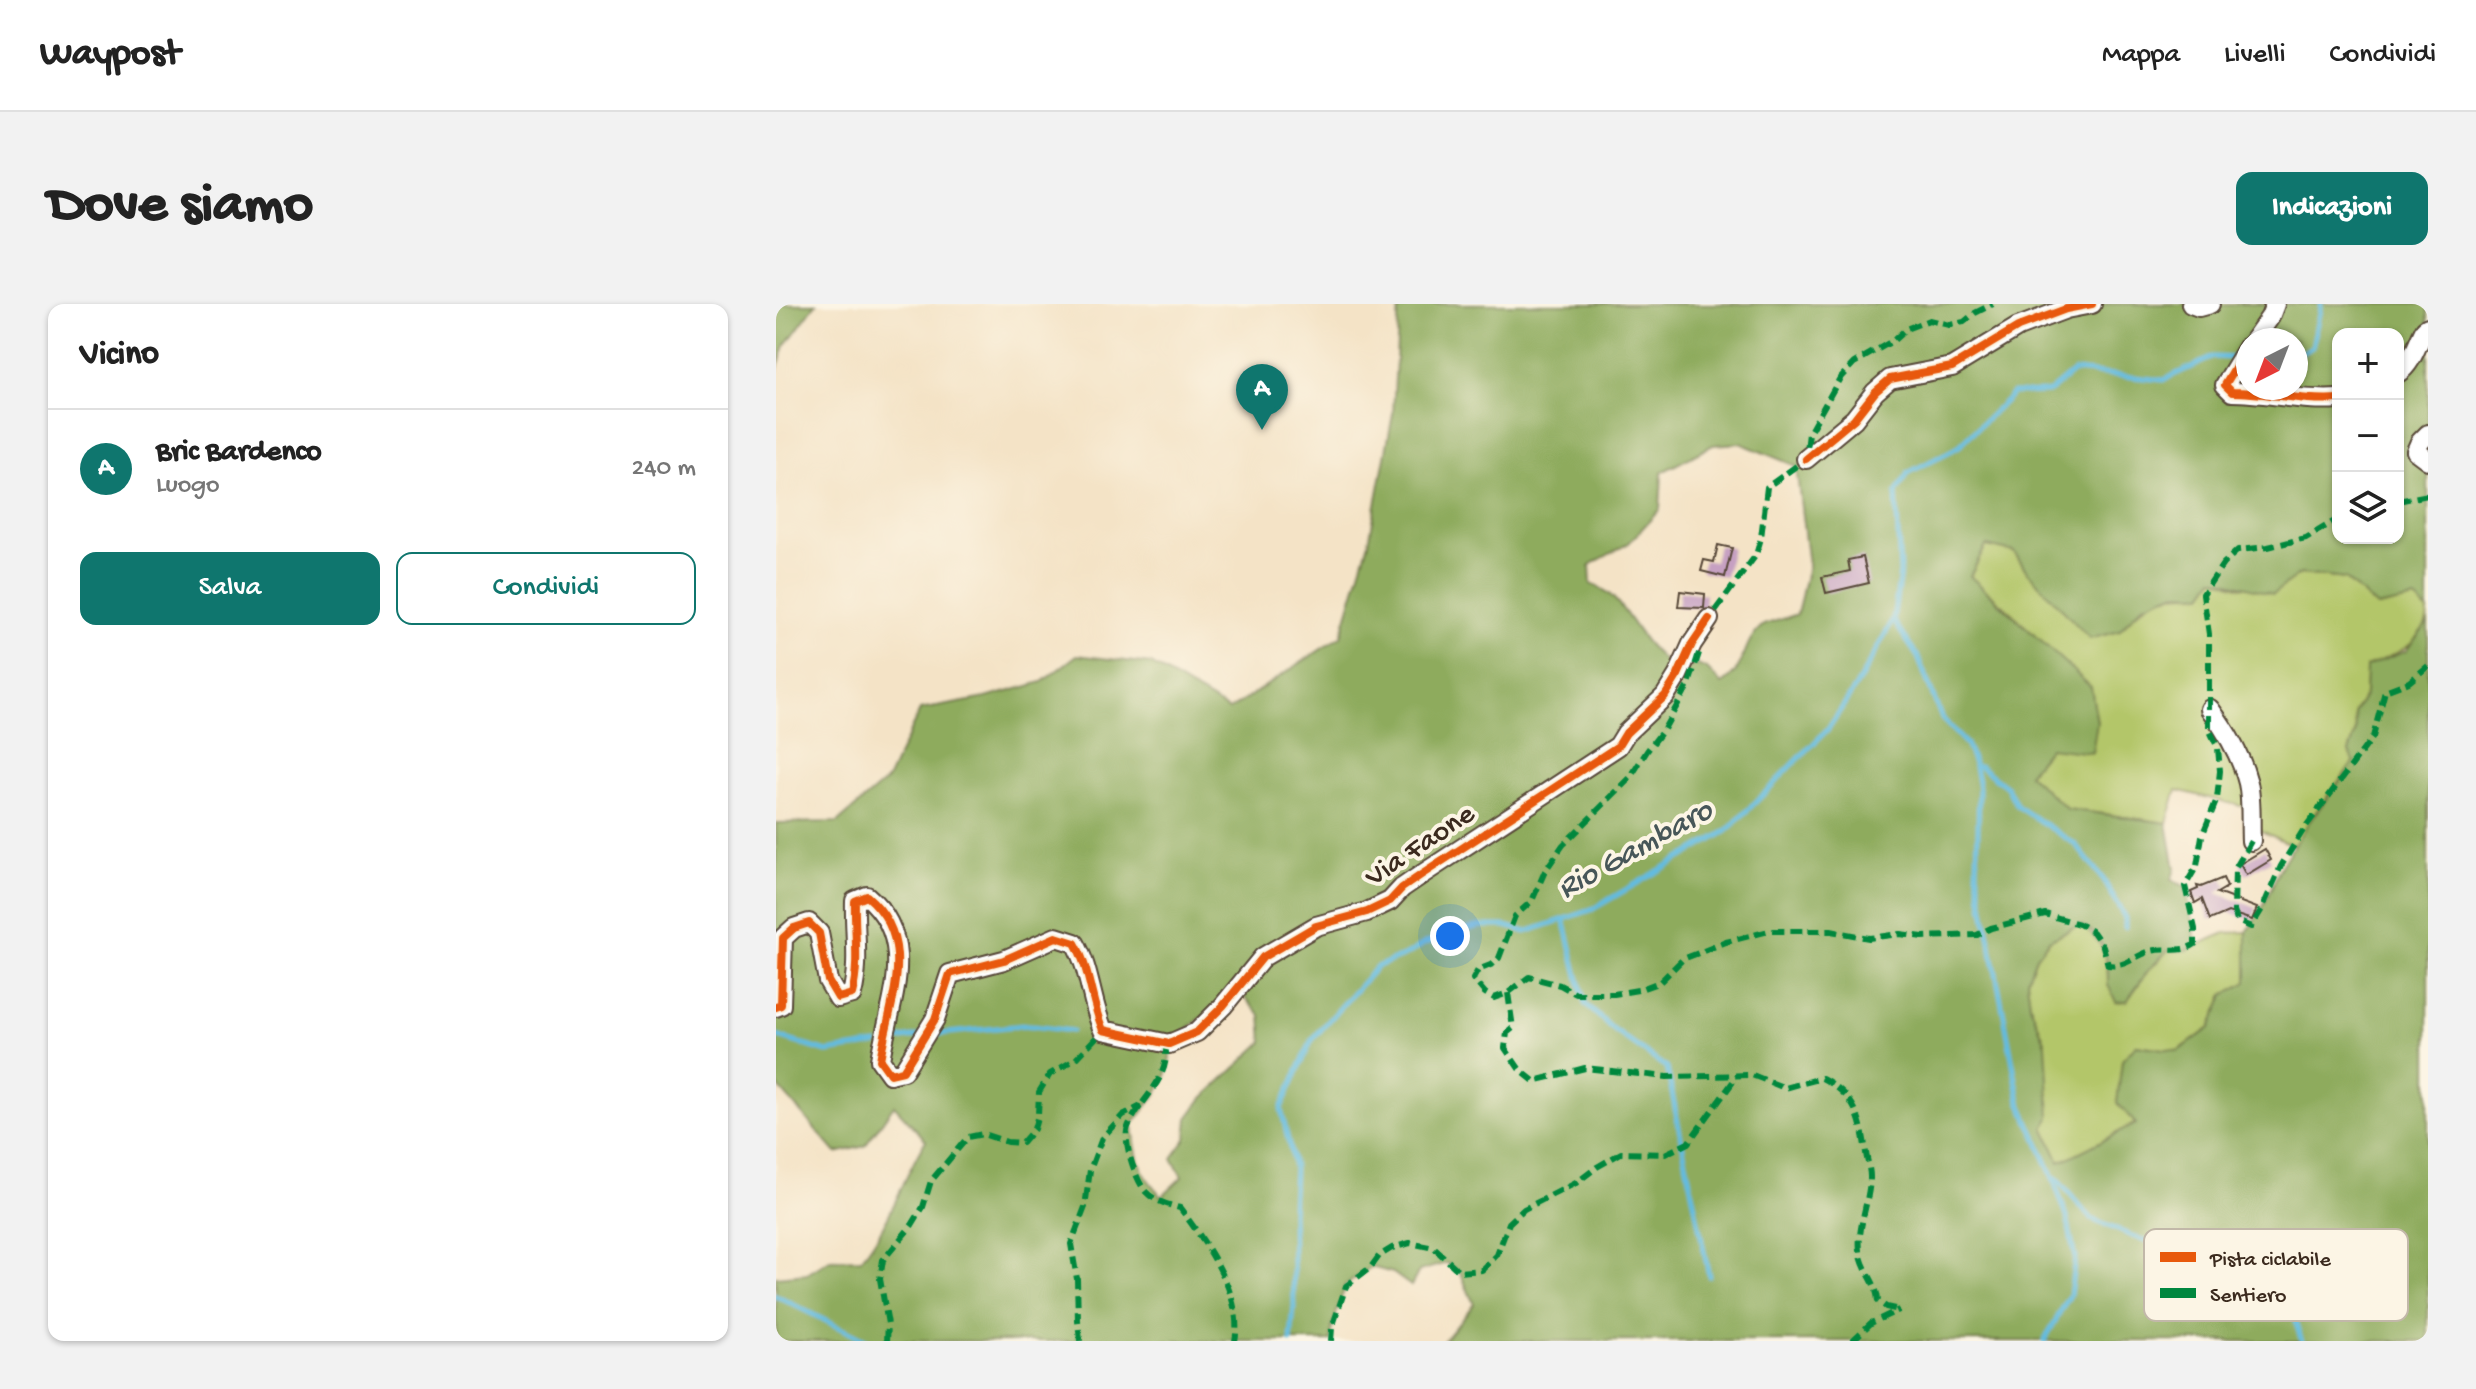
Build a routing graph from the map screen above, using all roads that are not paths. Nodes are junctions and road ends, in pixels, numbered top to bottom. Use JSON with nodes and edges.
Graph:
{"nodes":[{"id":1,"x":2092,"y":304,"type":"edge"},
{"id":2,"x":2191,"y":304,"type":"edge"},
{"id":3,"x":2210,"y":304,"type":"edge"},
{"id":4,"x":2275,"y":304,"type":"edge"},
{"id":5,"x":2428,"y":327,"type":"edge"},
{"id":6,"x":2262,"y":328,"type":"edge"},
{"id":7,"x":2236,"y":366,"type":"edge"},
{"id":8,"x":2404,"y":369,"type":"edge"},
{"id":9,"x":2236,"y":392,"type":"edge"},
{"id":10,"x":2308,"y":400,"type":"edge"},
{"id":11,"x":2332,"y":400,"type":"edge"},
{"id":12,"x":2428,"y":434,"type":"edge"},
{"id":13,"x":1806,"y":459,"type":"dead end"},
{"id":14,"x":2428,"y":460,"type":"edge"},
{"id":15,"x":1709,"y":619,"type":"dead end"},
{"id":16,"x":2210,"y":709,"type":"dead end"},
{"id":17,"x":2251,"y":841,"type":"dead end"},
{"id":18,"x":776,"y":1007,"type":"edge"}],
"edges":[{"from":1,"to":13,"type":"street"},
{"from":2,"to":3,"type":"street"},
{"from":4,"to":6,"type":"street"},
{"from":5,"to":8,"type":"street"},
{"from":7,"to":9,"type":"street"},
{"from":10,"to":11,"type":"street"},
{"from":12,"to":14,"type":"street"},
{"from":15,"to":18,"type":"street","name":"Via Faone"},
{"from":16,"to":17,"type":"street"}]}
